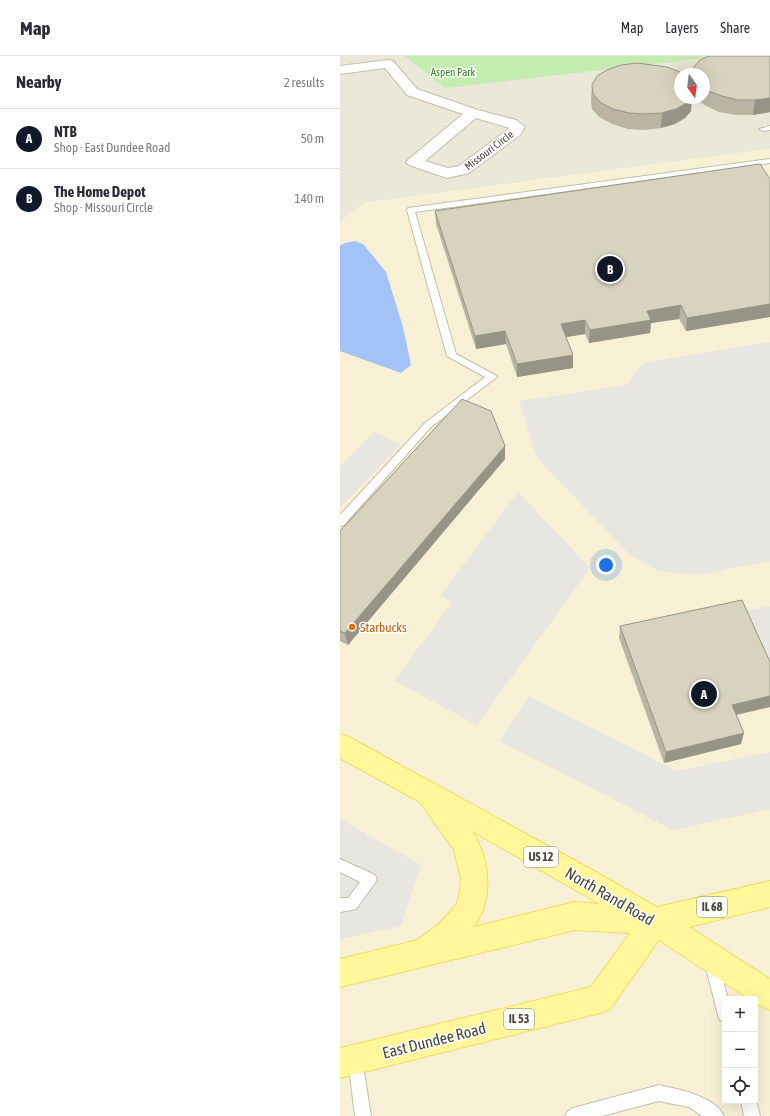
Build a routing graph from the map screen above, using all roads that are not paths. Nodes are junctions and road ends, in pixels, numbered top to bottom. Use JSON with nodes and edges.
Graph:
{"nodes":[{"id":1,"x":340,"y":70,"type":"edge"},
{"id":2,"x":473,"y":113,"type":"junction"},
{"id":3,"x":770,"y":161,"type":"edge"},
{"id":4,"x":340,"y":522,"type":"edge"},
{"id":5,"x":340,"y":745,"type":"edge"},
{"id":6,"x":427,"y":794,"type":"junction"},
{"id":7,"x":340,"y":865,"type":"edge"},
{"id":8,"x":770,"y":894,"type":"edge"},
{"id":9,"x":340,"y":905,"type":"edge"},
{"id":10,"x":655,"y":922,"type":"junction"},
{"id":11,"x":421,"y":953,"type":"junction"},
{"id":12,"x":710,"y":957,"type":"junction"},
{"id":13,"x":340,"y":973,"type":"edge"},
{"id":14,"x":770,"y":996,"type":"edge"},
{"id":15,"x":722,"y":1003,"type":"edge"},
{"id":16,"x":347,"y":1061,"type":"edge"},
{"id":17,"x":750,"y":1104,"type":"edge"},
{"id":18,"x":363,"y":1116,"type":"edge"},
{"id":19,"x":573,"y":1116,"type":"edge"},
{"id":20,"x":716,"y":1116,"type":"edge"},
{"id":21,"x":752,"y":1116,"type":"edge"}],
"edges":[{"from":1,"to":2,"type":"street"},
{"from":2,"to":2,"type":"street","name":"Missouri Circle"},
{"from":3,"to":4,"type":"lane"},
{"from":5,"to":6,"type":"main road","name":"North Rand Road","number":"US 12"},
{"from":6,"to":10,"type":"main road","name":"North Rand Road","number":"US 12"},
{"from":6,"to":11,"type":"main road"},
{"from":7,"to":9,"type":"lane"},
{"from":8,"to":10,"type":"main road","number":"IL 68"},
{"from":10,"to":11,"type":"main road"},
{"from":10,"to":12,"type":"main road","name":"North Rand Road","number":"US 12"},
{"from":10,"to":16,"type":"main road","name":"East Dundee Road","number":"IL 53"},
{"from":11,"to":13,"type":"main road"},
{"from":12,"to":14,"type":"main road","name":"North Rand Road","number":"US 12"},
{"from":12,"to":15,"type":"lane"},
{"from":16,"to":18,"type":"lane"},
{"from":17,"to":21,"type":"lane"},
{"from":19,"to":20,"type":"lane"}]}
